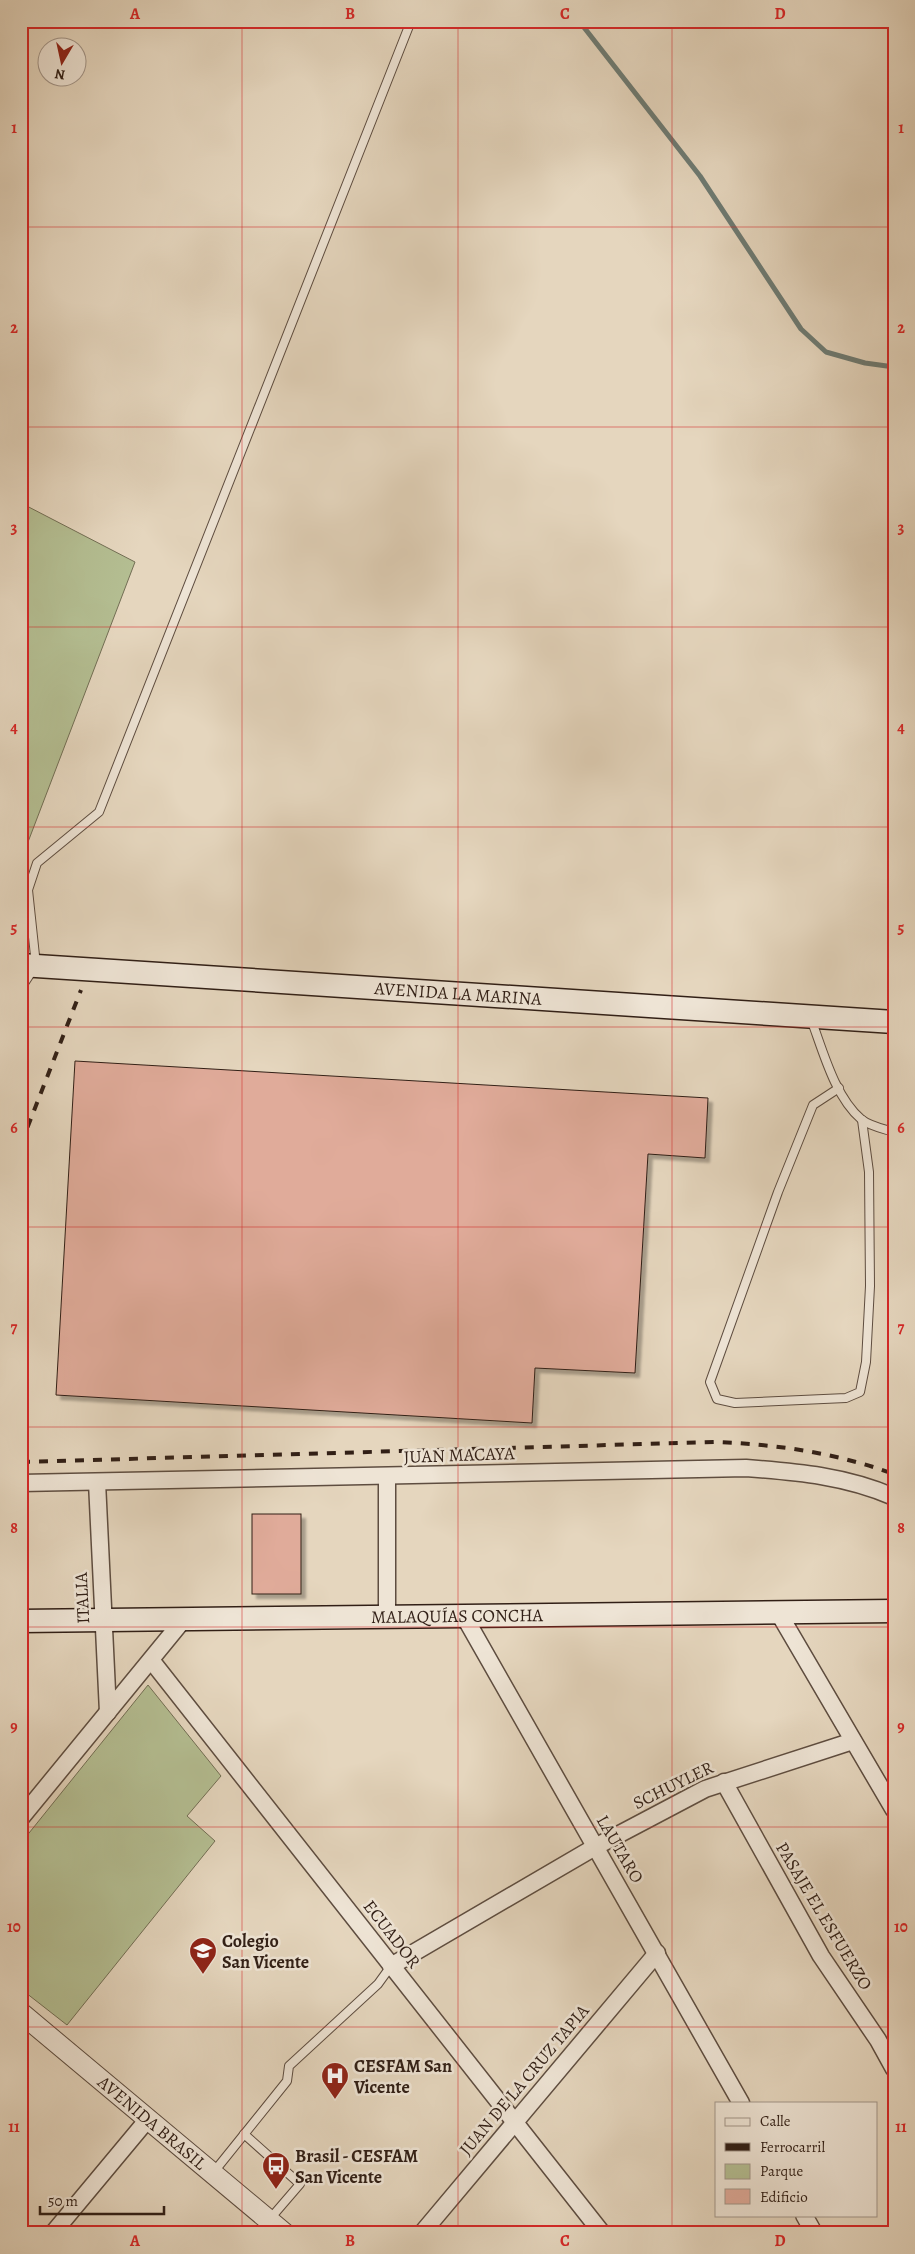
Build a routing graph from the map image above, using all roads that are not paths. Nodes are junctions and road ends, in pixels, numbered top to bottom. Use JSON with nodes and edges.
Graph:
{"nodes":[{"id":1,"x":411,"y":21,"type":"edge"},
{"id":2,"x":28,"y":965,"type":"edge"},
{"id":3,"x":21,"y":988,"type":"edge"},
{"id":4,"x":810,"y":1017,"type":"junction"},
{"id":5,"x":894,"y":1022,"type":"edge"},
{"id":6,"x":839,"y":1088,"type":"junction"},
{"id":7,"x":862,"y":1120,"type":"junction"},
{"id":8,"x":894,"y":1132,"type":"edge"},
{"id":9,"x":388,"y":1477,"type":"junction"},
{"id":10,"x":97,"y":1482,"type":"junction"},
{"id":11,"x":21,"y":1483,"type":"edge"},
{"id":12,"x":894,"y":1497,"type":"edge"},
{"id":13,"x":894,"y":1611,"type":"edge"},
{"id":14,"x":778,"y":1612,"type":"junction"},
{"id":15,"x":464,"y":1616,"type":"junction"},
{"id":16,"x":386,"y":1617,"type":"junction"},
{"id":17,"x":184,"y":1619,"type":"junction"},
{"id":18,"x":103,"y":1620,"type":"junction"},
{"id":19,"x":21,"y":1621,"type":"edge"},
{"id":20,"x":151,"y":1660,"type":"junction"},
{"id":21,"x":108,"y":1712,"type":"junction"},
{"id":22,"x":853,"y":1741,"type":"junction"},
{"id":23,"x":724,"y":1782,"type":"junction"},
{"id":24,"x":894,"y":1810,"type":"edge"},
{"id":25,"x":21,"y":1818,"type":"edge"},
{"id":26,"x":595,"y":1847,"type":"junction"},
{"id":27,"x":657,"y":1953,"type":"junction"},
{"id":28,"x":392,"y":1966,"type":"junction"},
{"id":29,"x":21,"y":2013,"type":"edge"},
{"id":30,"x":894,"y":2068,"type":"edge"},
{"id":31,"x":740,"y":2102,"type":"edge"},
{"id":32,"x":148,"y":2119,"type":"junction"},
{"id":33,"x":514,"y":2121,"type":"junction"},
{"id":34,"x":244,"y":2134,"type":"junction"},
{"id":35,"x":213,"y":2173,"type":"junction"},
{"id":36,"x":805,"y":2216,"type":"edge"},
{"id":37,"x":277,"y":2226,"type":"edge"},
{"id":38,"x":53,"y":2233,"type":"edge"},
{"id":39,"x":422,"y":2233,"type":"edge"},
{"id":40,"x":602,"y":2233,"type":"edge"},
{"id":41,"x":814,"y":2233,"type":"edge"}],
"edges":[{"from":1,"to":2,"type":"lane"},
{"from":2,"to":3,"type":"lane"},
{"from":2,"to":4,"type":"main road","name":"AVENIDA LA MARINA"},
{"from":4,"to":5,"type":"main road","name":"AVENIDA LA MARINA"},
{"from":4,"to":6,"type":"lane"},
{"from":6,"to":7,"type":"lane"},
{"from":6,"to":7,"type":"lane"},
{"from":7,"to":8,"type":"lane"},
{"from":9,"to":10,"type":"street","name":"JUAN MACAYA"},
{"from":9,"to":12,"type":"street","name":"JUAN MACAYA"},
{"from":9,"to":16,"type":"street"},
{"from":10,"to":11,"type":"street","name":"JUAN MACAYA"},
{"from":10,"to":18,"type":"street","name":"ITALIA"},
{"from":13,"to":14,"type":"main road","name":"MALAQUÍAS CONCHA"},
{"from":14,"to":15,"type":"main road","name":"MALAQUÍAS CONCHA"},
{"from":14,"to":22,"type":"street"},
{"from":15,"to":16,"type":"main road","name":"MALAQUÍAS CONCHA"},
{"from":15,"to":26,"type":"street","name":"LAUTARO"},
{"from":16,"to":17,"type":"main road","name":"MALAQUÍAS CONCHA"},
{"from":17,"to":18,"type":"main road","name":"MALAQUÍAS CONCHA"},
{"from":17,"to":20,"type":"street"},
{"from":18,"to":19,"type":"main road","name":"MALAQUÍAS CONCHA"},
{"from":18,"to":21,"type":"street","name":"ITALIA"},
{"from":20,"to":21,"type":"street"},
{"from":20,"to":28,"type":"street","name":"ECUADOR"},
{"from":21,"to":25,"type":"street"},
{"from":22,"to":23,"type":"street","name":"SCHUYLER"},
{"from":22,"to":24,"type":"street"},
{"from":23,"to":26,"type":"street","name":"SCHUYLER"},
{"from":23,"to":30,"type":"street","name":"PASAJE EL ESFUERZO"},
{"from":26,"to":27,"type":"street","name":"LAUTARO"},
{"from":26,"to":28,"type":"street","name":"SCHUYLER"},
{"from":27,"to":31,"type":"street","name":"LAUTARO"},
{"from":27,"to":33,"type":"street","name":"JUAN DE LA CRUZ TAPIA"},
{"from":28,"to":33,"type":"street","name":"ECUADOR"},
{"from":28,"to":34,"type":"lane"},
{"from":29,"to":32,"type":"street","name":"AVENIDA BRASIL"},
{"from":32,"to":35,"type":"street","name":"AVENIDA BRASIL"},
{"from":32,"to":38,"type":"street"},
{"from":33,"to":39,"type":"street","name":"JUAN DE LA CRUZ TAPIA"},
{"from":33,"to":40,"type":"street","name":"ECUADOR"},
{"from":34,"to":35,"type":"lane"},
{"from":34,"to":37,"type":"lane"},
{"from":35,"to":37,"type":"street","name":"AVENIDA BRASIL"},
{"from":36,"to":41,"type":"street"}]}
